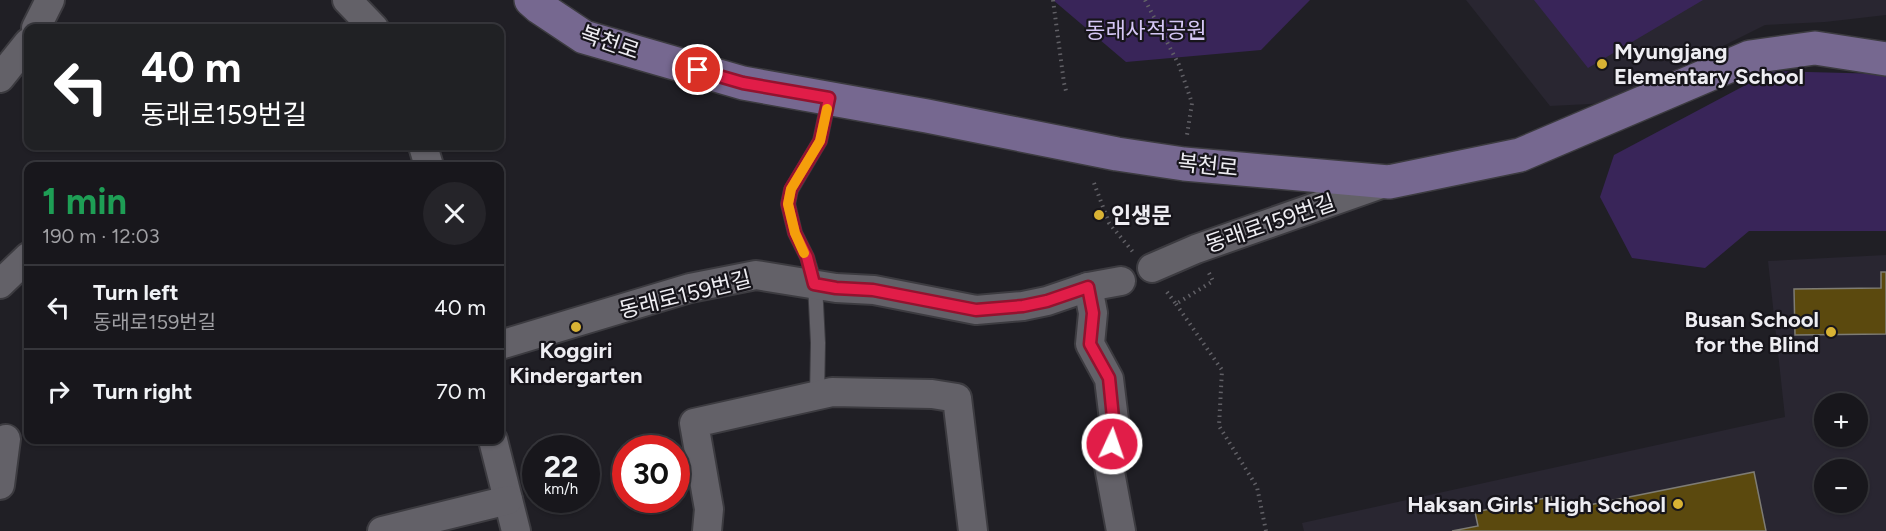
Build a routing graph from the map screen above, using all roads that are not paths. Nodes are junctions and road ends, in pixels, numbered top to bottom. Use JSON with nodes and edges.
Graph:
{"nodes":[{"id":1,"x":50,"y":0,"type":"edge"},
{"id":2,"x":347,"y":0,"type":"edge"},
{"id":3,"x":531,"y":0,"type":"edge"},
{"id":4,"x":38,"y":24,"type":"edge"},
{"id":5,"x":370,"y":24,"type":"edge"},
{"id":6,"x":24,"y":48,"type":"edge"},
{"id":7,"x":1886,"y":59,"type":"edge"},
{"id":8,"x":0,"y":78,"type":"edge"},
{"id":9,"x":829,"y":98,"type":"junction"},
{"id":10,"x":1389,"y":182,"type":"junction"},
{"id":11,"x":24,"y":261,"type":"edge"},
{"id":12,"x":1152,"y":268,"type":"dead end"},
{"id":13,"x":1122,"y":281,"type":"dead end"},
{"id":14,"x":0,"y":284,"type":"edge"},
{"id":15,"x":814,"y":284,"type":"junction"},
{"id":16,"x":1088,"y":287,"type":"junction"},
{"id":17,"x":504,"y":344,"type":"edge"},
{"id":18,"x":817,"y":396,"type":"junction"},
{"id":19,"x":6,"y":439,"type":"dead end"},
{"id":20,"x":494,"y":444,"type":"edge"},
{"id":21,"x":0,"y":485,"type":"edge"},
{"id":22,"x":508,"y":500,"type":"junction"},
{"id":23,"x":382,"y":531,"type":"edge"},
{"id":24,"x":516,"y":531,"type":"edge"},
{"id":25,"x":706,"y":531,"type":"edge"},
{"id":26,"x":973,"y":531,"type":"edge"},
{"id":27,"x":1121,"y":531,"type":"edge"}],
"edges":[{"from":1,"to":4,"type":"street"},
{"from":2,"to":5,"type":"street"},
{"from":3,"to":9,"type":"street","name":"복천로"},
{"from":6,"to":8,"type":"street"},
{"from":7,"to":10,"type":"street","name":"복천로"},
{"from":9,"to":10,"type":"street","name":"복천로"},
{"from":9,"to":15,"type":"lane"},
{"from":10,"to":12,"type":"street","name":"동래로159번길"},
{"from":11,"to":14,"type":"street"},
{"from":13,"to":16,"type":"street","name":"동래로159번길"},
{"from":15,"to":16,"type":"street","name":"동래로159번길"},
{"from":15,"to":17,"type":"street","name":"동래로159번길"},
{"from":15,"to":18,"type":"lane"},
{"from":16,"to":27,"type":"street"},
{"from":18,"to":25,"type":"street"},
{"from":18,"to":26,"type":"street"},
{"from":19,"to":21,"type":"street"},
{"from":20,"to":22,"type":"street"},
{"from":22,"to":23,"type":"street"},
{"from":22,"to":24,"type":"street"}]}
